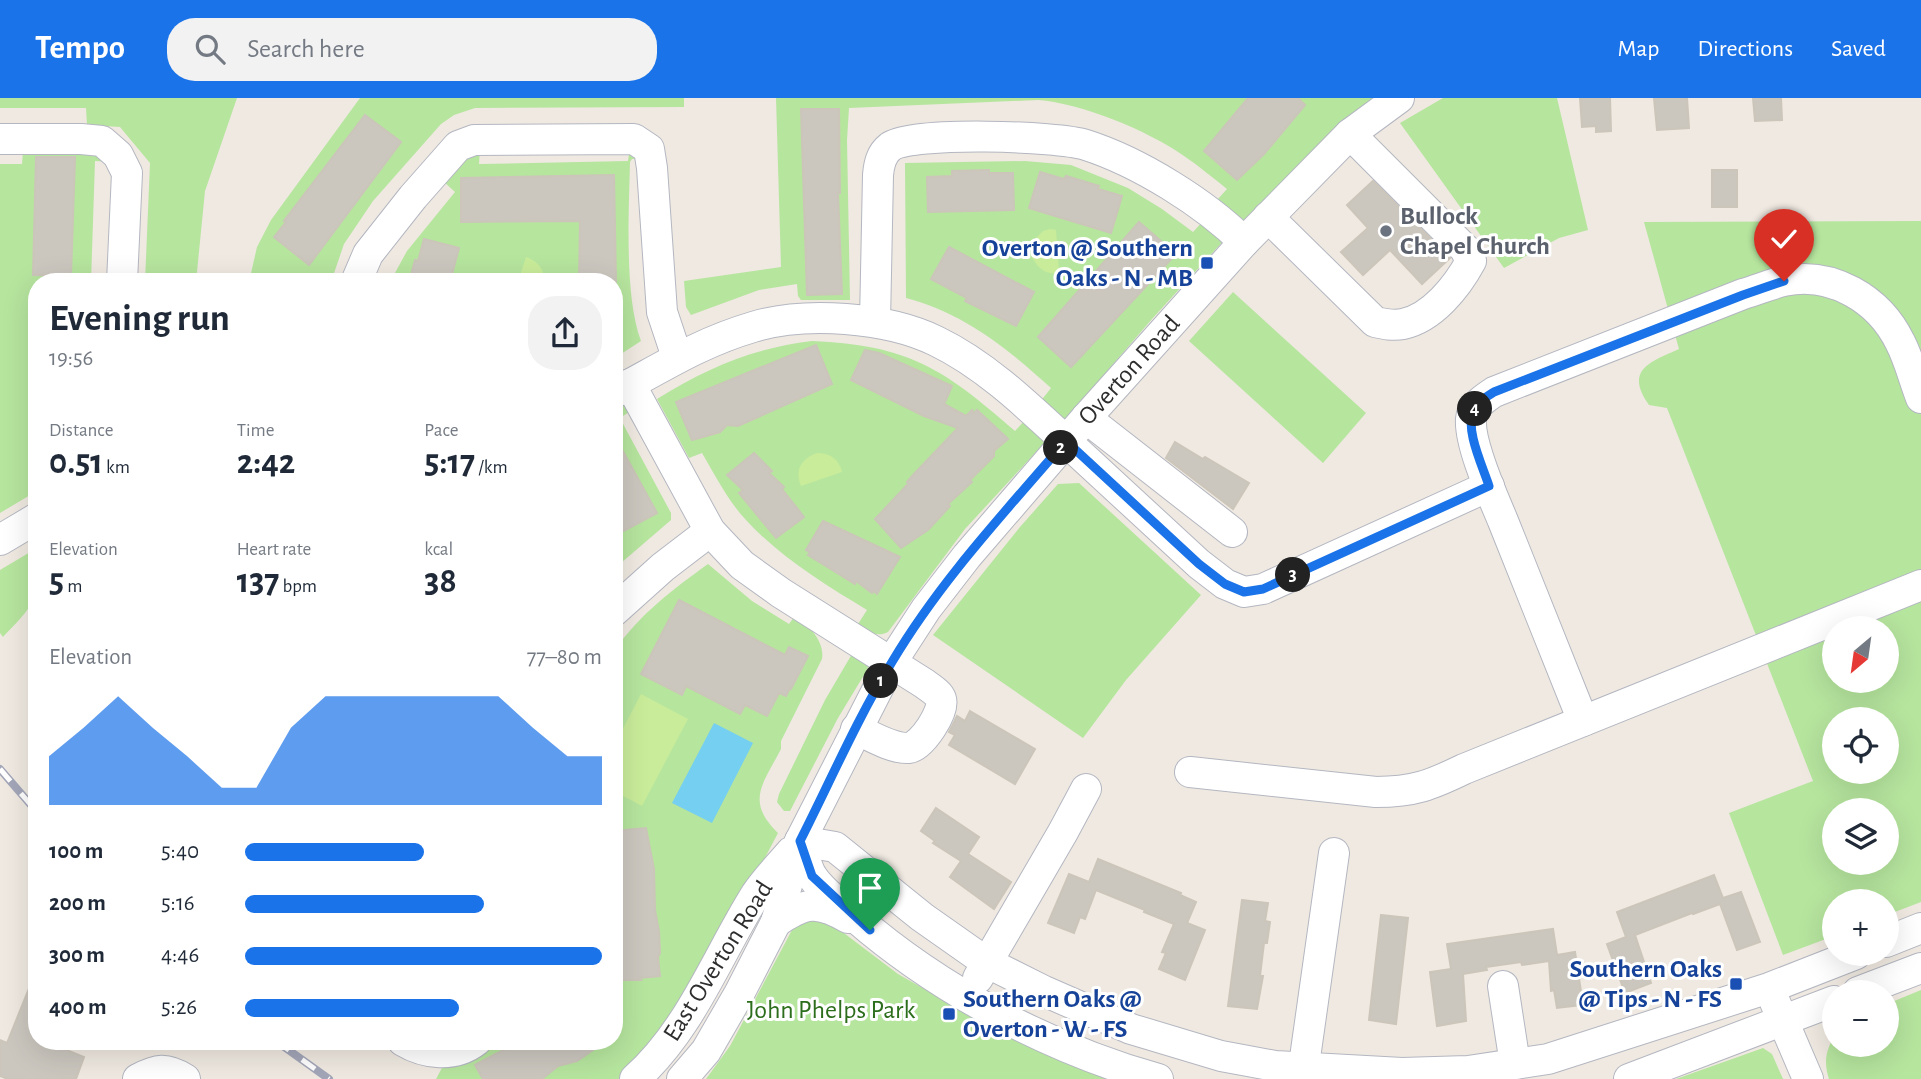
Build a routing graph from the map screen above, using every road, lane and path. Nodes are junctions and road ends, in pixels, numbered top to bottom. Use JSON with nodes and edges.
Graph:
{"nodes":[{"id":1,"x":1399,"y":98,"type":"edge"},
{"id":2,"x":1350,"y":134,"type":"junction"},
{"id":3,"x":0,"y":139,"type":"edge"},
{"id":4,"x":1268,"y":217,"type":"junction"},
{"id":5,"x":1244,"y":242,"type":"junction"},
{"id":6,"x":122,"y":273,"type":"edge"},
{"id":7,"x":360,"y":273,"type":"edge"},
{"id":8,"x":875,"y":322,"type":"junction"},
{"id":9,"x":677,"y":356,"type":"junction"},
{"id":10,"x":623,"y":388,"type":"edge"},
{"id":11,"x":623,"y":391,"type":"edge"},
{"id":12,"x":1921,"y":398,"type":"edge"},
{"id":13,"x":1086,"y":418,"type":"junction"},
{"id":14,"x":1066,"y":441,"type":"junction"},
{"id":15,"x":1489,"y":486,"type":"junction"},
{"id":16,"x":28,"y":523,"type":"edge"},
{"id":17,"x":710,"y":531,"type":"junction"},
{"id":18,"x":1232,"y":532,"type":"dead end"},
{"id":19,"x":0,"y":540,"type":"edge"},
{"id":20,"x":1921,"y":585,"type":"edge"},
{"id":21,"x":623,"y":603,"type":"edge"},
{"id":22,"x":891,"y":663,"type":"junction"},
{"id":23,"x":1583,"y":721,"type":"junction"},
{"id":24,"x":856,"y":729,"type":"junction"},
{"id":25,"x":1190,"y":772,"type":"dead end"},
{"id":26,"x":1086,"y":789,"type":"dead end"},
{"id":27,"x":800,"y":841,"type":"junction"},
{"id":28,"x":1334,"y":853,"type":"dead end"},
{"id":29,"x":776,"y":922,"type":"junction"},
{"id":30,"x":1921,"y":928,"type":"edge"},
{"id":31,"x":870,"y":930,"type":"junction"},
{"id":32,"x":1899,"y":937,"type":"edge"},
{"id":33,"x":986,"y":962,"type":"junction"},
{"id":34,"x":1825,"y":966,"type":"edge"},
{"id":35,"x":1921,"y":968,"type":"edge"},
{"id":36,"x":1890,"y":980,"type":"edge"},
{"id":37,"x":1503,"y":986,"type":"dead end"},
{"id":38,"x":1769,"y":988,"type":"junction"},
{"id":39,"x":967,"y":997,"type":"junction"},
{"id":40,"x":1822,"y":1006,"type":"edge"},
{"id":41,"x":1783,"y":1021,"type":"junction"},
{"id":42,"x":426,"y":1050,"type":"edge"},
{"id":43,"x":455,"y":1050,"type":"edge"},
{"id":44,"x":1515,"y":1064,"type":"junction"},
{"id":45,"x":1303,"y":1074,"type":"edge"},
{"id":46,"x":138,"y":1079,"type":"edge"},
{"id":47,"x":185,"y":1079,"type":"edge"},
{"id":48,"x":635,"y":1079,"type":"edge"},
{"id":49,"x":682,"y":1079,"type":"edge"},
{"id":50,"x":1158,"y":1079,"type":"edge"},
{"id":51,"x":1629,"y":1079,"type":"edge"},
{"id":52,"x":1808,"y":1079,"type":"edge"}],
"edges":[{"from":1,"to":2,"type":"street","name":"Overton Road"},
{"from":2,"to":4,"type":"street","name":"Overton Road"},
{"from":2,"to":4,"type":"street"},
{"from":3,"to":6,"type":"street"},
{"from":4,"to":5,"type":"street","name":"Overton Road"},
{"from":5,"to":8,"type":"street"},
{"from":5,"to":13,"type":"street","name":"Overton Road"},
{"from":7,"to":9,"type":"street"},
{"from":8,"to":9,"type":"street"},
{"from":8,"to":14,"type":"street"},
{"from":9,"to":10,"type":"street"},
{"from":11,"to":17,"type":"street"},
{"from":12,"to":15,"type":"street"},
{"from":13,"to":14,"type":"street","name":"Overton Road"},
{"from":13,"to":18,"type":"street"},
{"from":14,"to":15,"type":"street"},
{"from":14,"to":22,"type":"street","name":"Overton Road"},
{"from":15,"to":23,"type":"street"},
{"from":16,"to":19,"type":"street"},
{"from":17,"to":21,"type":"street"},
{"from":17,"to":22,"type":"street"},
{"from":20,"to":23,"type":"street"},
{"from":22,"to":24,"type":"street","name":"Overton Road"},
{"from":22,"to":24,"type":"street"},
{"from":23,"to":25,"type":"street"},
{"from":24,"to":27,"type":"street","name":"Overton Road"},
{"from":26,"to":33,"type":"street"},
{"from":27,"to":29,"type":"street","name":"Overton Road"},
{"from":27,"to":31,"type":"street"},
{"from":27,"to":33,"type":"street"},
{"from":27,"to":48,"type":"street","name":"East Overton Road"},
{"from":28,"to":45,"type":"street"},
{"from":29,"to":31,"type":"street"},
{"from":29,"to":49,"type":"street","name":"Overton Road"},
{"from":30,"to":32,"type":"street"},
{"from":31,"to":39,"type":"street"},
{"from":33,"to":39,"type":"street"},
{"from":33,"to":45,"type":"street"},
{"from":34,"to":38,"type":"street"},
{"from":35,"to":36,"type":"street"},
{"from":37,"to":44,"type":"street"},
{"from":38,"to":41,"type":"street"},
{"from":38,"to":44,"type":"street"},
{"from":39,"to":50,"type":"street"},
{"from":40,"to":41,"type":"street"},
{"from":41,"to":51,"type":"street"},
{"from":41,"to":52,"type":"street"},
{"from":42,"to":43,"type":"street"},
{"from":44,"to":45,"type":"street"},
{"from":46,"to":47,"type":"street"}]}
